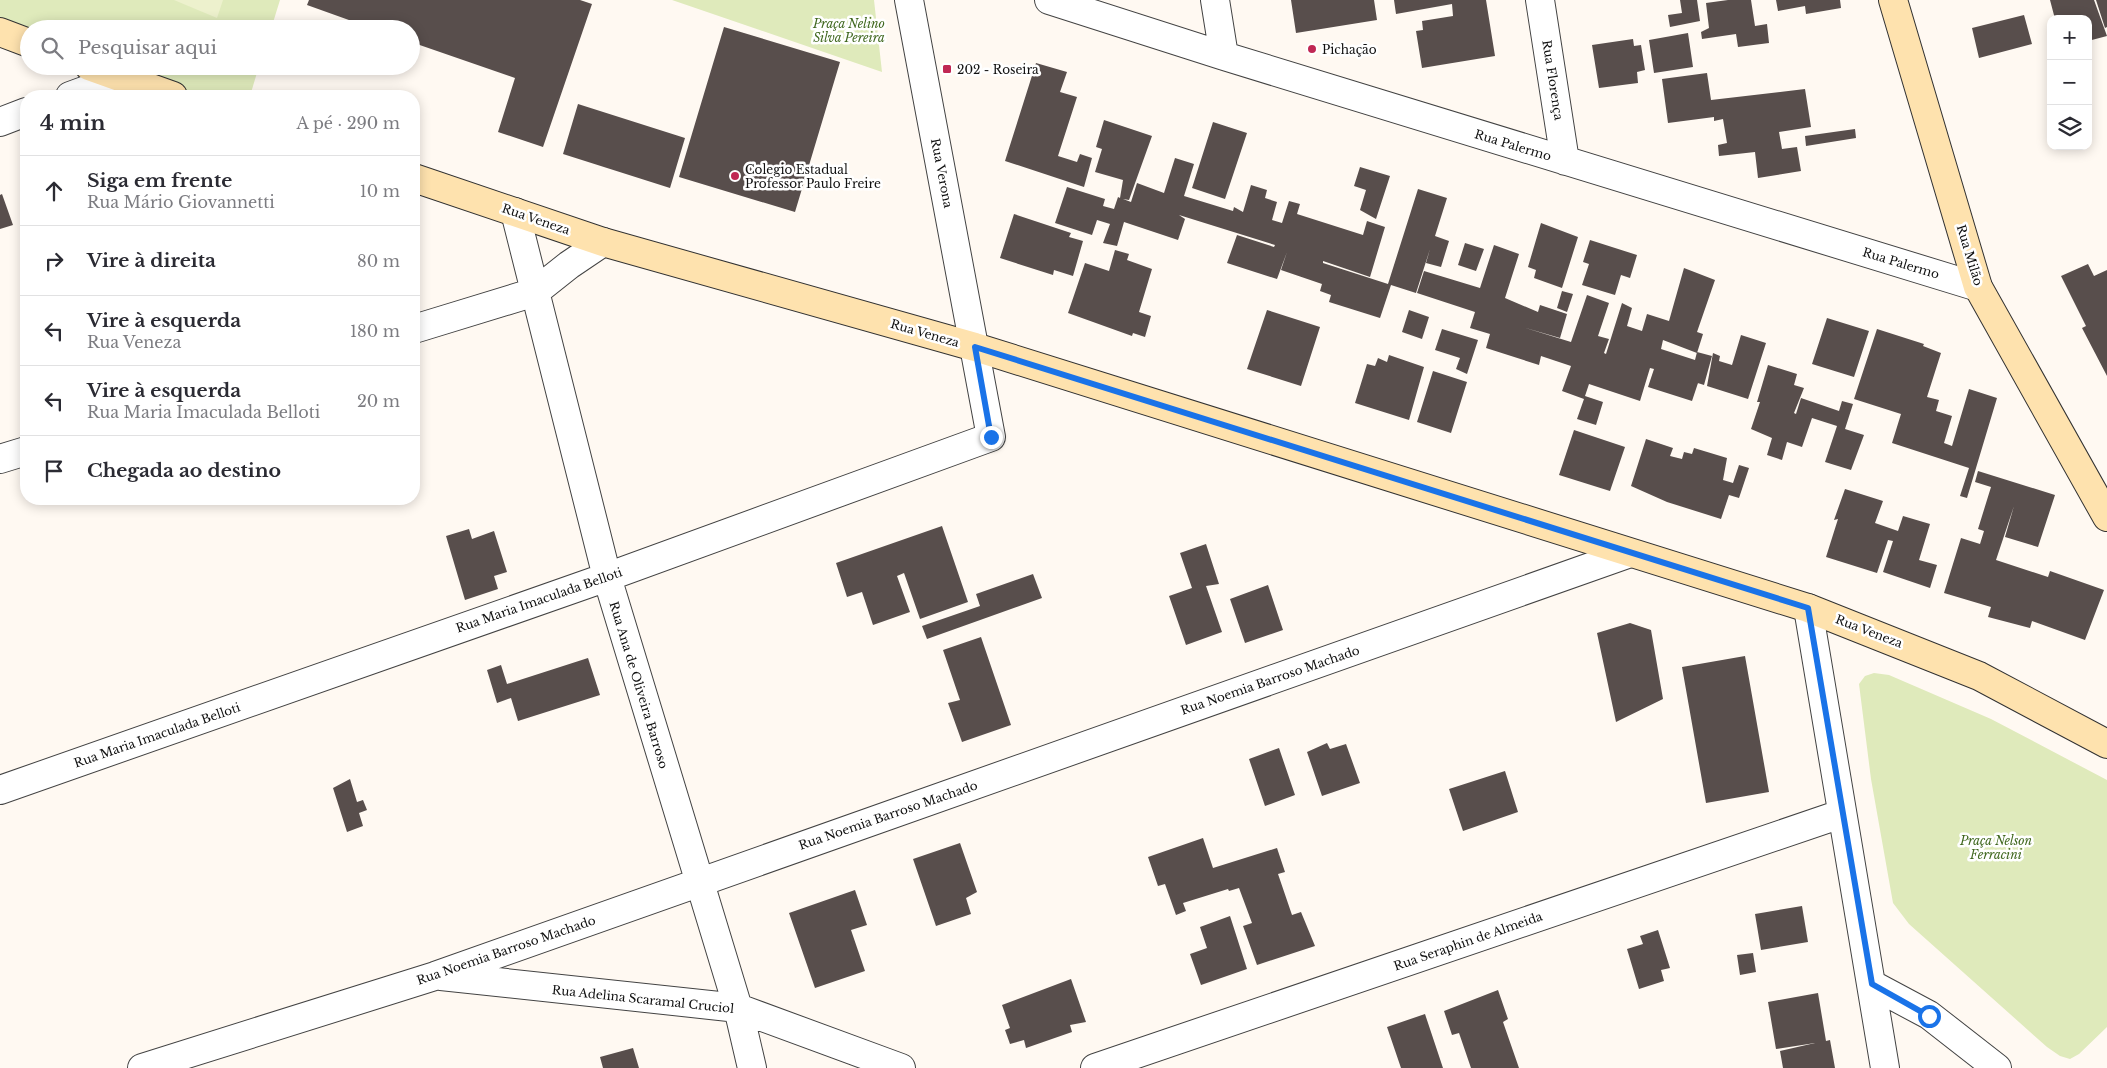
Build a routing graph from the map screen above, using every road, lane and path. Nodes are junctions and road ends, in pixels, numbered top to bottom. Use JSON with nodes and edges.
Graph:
{"nodes":[{"id":1,"x":909,"y":0,"type":"edge"},
{"id":2,"x":1049,"y":0,"type":"edge"},
{"id":3,"x":1215,"y":0,"type":"edge"},
{"id":4,"x":1540,"y":0,"type":"edge"},
{"id":5,"x":1893,"y":0,"type":"edge"},
{"id":6,"x":0,"y":32,"type":"edge"},
{"id":7,"x":20,"y":40,"type":"edge"},
{"id":8,"x":1224,"y":56,"type":"junction"},
{"id":9,"x":112,"y":75,"type":"edge"},
{"id":10,"x":119,"y":78,"type":"junction"},
{"id":11,"x":86,"y":90,"type":"edge"},
{"id":12,"x":155,"y":90,"type":"edge"},
{"id":13,"x":20,"y":114,"type":"edge"},
{"id":14,"x":0,"y":122,"type":"edge"},
{"id":15,"x":1566,"y":161,"type":"junction"},
{"id":16,"x":420,"y":180,"type":"edge"},
{"id":17,"x":516,"y":212,"type":"junction"},
{"id":18,"x":604,"y":242,"type":"junction"},
{"id":19,"x":1978,"y":287,"type":"junction"},
{"id":20,"x":535,"y":292,"type":"junction"},
{"id":21,"x":420,"y":327,"type":"edge"},
{"id":22,"x":975,"y":347,"type":"junction"},
{"id":23,"x":20,"y":453,"type":"edge"},
{"id":24,"x":0,"y":459,"type":"edge"},
{"id":25,"x":2107,"y":517,"type":"edge"},
{"id":26,"x":1630,"y":553,"type":"junction"},
{"id":27,"x":607,"y":577,"type":"junction"},
{"id":28,"x":1808,"y":608,"type":"junction"},
{"id":29,"x":2107,"y":744,"type":"edge"},
{"id":30,"x":0,"y":790,"type":"edge"},
{"id":31,"x":1841,"y":814,"type":"junction"},
{"id":32,"x":699,"y":882,"type":"junction"},
{"id":33,"x":435,"y":976,"type":"junction"},
{"id":34,"x":1872,"y":984,"type":"junction"},
{"id":35,"x":738,"y":1008,"type":"junction"},
{"id":36,"x":142,"y":1068,"type":"edge"},
{"id":37,"x":752,"y":1068,"type":"edge"},
{"id":38,"x":901,"y":1068,"type":"edge"},
{"id":39,"x":1095,"y":1068,"type":"edge"},
{"id":40,"x":1885,"y":1068,"type":"edge"},
{"id":41,"x":1997,"y":1068,"type":"edge"}],
"edges":[{"from":1,"to":22,"type":"street","name":"Rua Verona"},
{"from":2,"to":8,"type":"street","name":"Rua Palermo"},
{"from":3,"to":8,"type":"street"},
{"from":4,"to":15,"type":"street","name":"Rua Florença"},
{"from":5,"to":19,"type":"street","name":"Rua Milão"},
{"from":6,"to":7,"type":"street"},
{"from":8,"to":15,"type":"street","name":"Rua Palermo"},
{"from":9,"to":10,"type":"street"},
{"from":10,"to":11,"type":"street"},
{"from":10,"to":12,"type":"street"},
{"from":13,"to":14,"type":"street"},
{"from":15,"to":19,"type":"street","name":"Rua Palermo"},
{"from":16,"to":17,"type":"street","name":"Rua Veneza"},
{"from":17,"to":18,"type":"street","name":"Rua Veneza"},
{"from":17,"to":20,"type":"street","name":"Rua Ana de Oliveira Barroso"},
{"from":18,"to":20,"type":"street"},
{"from":18,"to":22,"type":"street","name":"Rua Veneza"},
{"from":19,"to":25,"type":"street","name":"Rua Milão"},
{"from":20,"to":21,"type":"street"},
{"from":20,"to":27,"type":"street","name":"Rua Ana de Oliveira Barroso"},
{"from":22,"to":26,"type":"street","name":"Rua Veneza"},
{"from":22,"to":27,"type":"street","name":"Rua Maria Imaculada Belloti"},
{"from":23,"to":24,"type":"street"},
{"from":26,"to":28,"type":"street","name":"Rua Veneza"},
{"from":26,"to":32,"type":"street","name":"Rua Noemia Barroso Machado"},
{"from":27,"to":30,"type":"street","name":"Rua Maria Imaculada Belloti"},
{"from":27,"to":32,"type":"street","name":"Rua Ana de Oliveira Barroso"},
{"from":28,"to":29,"type":"street","name":"Rua Veneza"},
{"from":28,"to":31,"type":"street"},
{"from":31,"to":34,"type":"street"},
{"from":31,"to":39,"type":"street","name":"Rua Seraphin de Almeida"},
{"from":32,"to":33,"type":"street","name":"Rua Noemia Barroso Machado"},
{"from":32,"to":35,"type":"street","name":"Rua Ana de Oliveira Barroso"},
{"from":33,"to":35,"type":"street","name":"Rua Adelina Scaramal Cruciol"},
{"from":33,"to":36,"type":"street","name":"Rua Noemia Barroso Machado"},
{"from":34,"to":40,"type":"street"},
{"from":34,"to":41,"type":"street"},
{"from":35,"to":37,"type":"street","name":"Rua Ana de Oliveira Barroso"},
{"from":35,"to":38,"type":"street","name":"Rua Adelina Scaramal Cruciol"}]}
